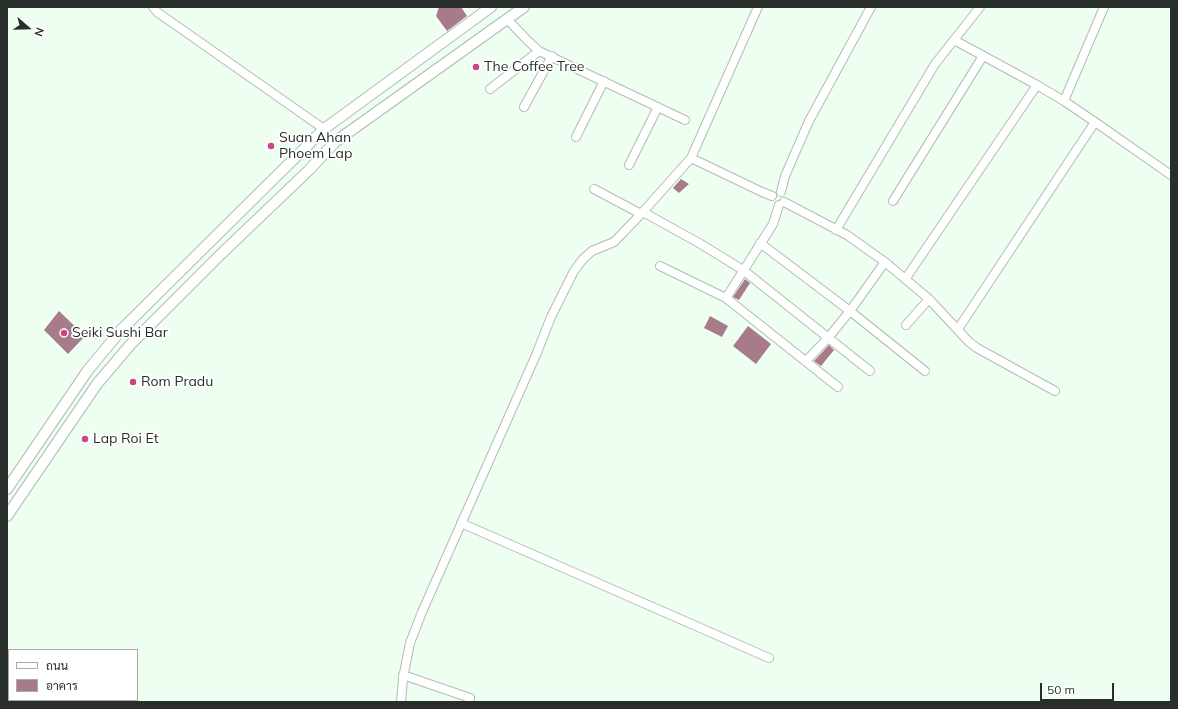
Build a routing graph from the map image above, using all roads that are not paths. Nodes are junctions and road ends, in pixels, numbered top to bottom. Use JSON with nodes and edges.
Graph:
{"nodes":[{"id":1,"x":153,"y":7,"type":"edge"},
{"id":2,"x":491,"y":7,"type":"edge"},
{"id":3,"x":524,"y":7,"type":"edge"},
{"id":4,"x":758,"y":7,"type":"edge"},
{"id":5,"x":871,"y":7,"type":"edge"},
{"id":6,"x":980,"y":7,"type":"edge"},
{"id":7,"x":1104,"y":7,"type":"edge"},
{"id":8,"x":508,"y":20,"type":"junction"},
{"id":9,"x":954,"y":40,"type":"junction"},
{"id":10,"x":539,"y":51,"type":"junction"},
{"id":11,"x":552,"y":56,"type":"junction"},
{"id":12,"x":983,"y":56,"type":"junction"},
{"id":13,"x":604,"y":81,"type":"junction"},
{"id":14,"x":1037,"y":85,"type":"junction"},
{"id":15,"x":490,"y":89,"type":"dead end"},
{"id":16,"x":1064,"y":101,"type":"junction"},
{"id":17,"x":524,"y":107,"type":"dead end"},
{"id":18,"x":658,"y":107,"type":"junction"},
{"id":19,"x":685,"y":120,"type":"dead end"},
{"id":20,"x":1095,"y":122,"type":"junction"},
{"id":21,"x":324,"y":129,"type":"junction"},
{"id":22,"x":576,"y":137,"type":"dead end"},
{"id":23,"x":691,"y":158,"type":"junction"},
{"id":24,"x":629,"y":165,"type":"dead end"},
{"id":25,"x":1171,"y":175,"type":"edge"},
{"id":26,"x":594,"y":189,"type":"dead end"},
{"id":27,"x":781,"y":192,"type":"junction"},
{"id":28,"x":258,"y":195,"type":"junction"},
{"id":29,"x":772,"y":196,"type":"junction"},
{"id":30,"x":893,"y":201,"type":"dead end"},
{"id":31,"x":781,"y":204,"type":"junction"},
{"id":32,"x":270,"y":207,"type":"junction"},
{"id":33,"x":642,"y":213,"type":"junction"},
{"id":34,"x":836,"y":230,"type":"junction"},
{"id":35,"x":760,"y":243,"type":"junction"},
{"id":36,"x":885,"y":262,"type":"junction"},
{"id":37,"x":660,"y":266,"type":"dead end"},
{"id":38,"x":743,"y":270,"type":"junction"},
{"id":39,"x":906,"y":278,"type":"junction"},
{"id":40,"x":726,"y":298,"type":"junction"},
{"id":41,"x":929,"y":299,"type":"junction"},
{"id":42,"x":850,"y":311,"type":"junction"},
{"id":43,"x":906,"y":325,"type":"dead end"},
{"id":44,"x":958,"y":329,"type":"junction"},
{"id":45,"x":828,"y":338,"type":"junction"},
{"id":46,"x":806,"y":361,"type":"junction"},
{"id":47,"x":870,"y":371,"type":"dead end"},
{"id":48,"x":925,"y":371,"type":"dead end"},
{"id":49,"x":838,"y":387,"type":"dead end"},
{"id":50,"x":1055,"y":391,"type":"dead end"},
{"id":51,"x":7,"y":489,"type":"edge"},
{"id":52,"x":7,"y":516,"type":"edge"},
{"id":53,"x":461,"y":523,"type":"junction"},
{"id":54,"x":769,"y":658,"type":"dead end"},
{"id":55,"x":403,"y":675,"type":"junction"},
{"id":56,"x":401,"y":702,"type":"edge"},
{"id":57,"x":469,"y":702,"type":"edge"}],
"edges":[{"from":1,"to":21,"type":"street"},
{"from":2,"to":21,"type":"street"},
{"from":3,"to":8,"type":"street"},
{"from":4,"to":23,"type":"street"},
{"from":5,"to":27,"type":"street"},
{"from":6,"to":9,"type":"street"},
{"from":7,"to":16,"type":"street"},
{"from":8,"to":10,"type":"street"},
{"from":8,"to":32,"type":"street"},
{"from":9,"to":12,"type":"street"},
{"from":9,"to":34,"type":"street"},
{"from":10,"to":11,"type":"street"},
{"from":10,"to":15,"type":"street"},
{"from":11,"to":13,"type":"street"},
{"from":11,"to":17,"type":"street"},
{"from":12,"to":14,"type":"street"},
{"from":12,"to":30,"type":"street"},
{"from":13,"to":18,"type":"street"},
{"from":13,"to":22,"type":"street"},
{"from":14,"to":16,"type":"street"},
{"from":14,"to":39,"type":"street"},
{"from":16,"to":20,"type":"street"},
{"from":18,"to":19,"type":"street"},
{"from":18,"to":24,"type":"street"},
{"from":20,"to":25,"type":"street"},
{"from":20,"to":44,"type":"street"},
{"from":21,"to":28,"type":"street"},
{"from":23,"to":29,"type":"street"},
{"from":23,"to":33,"type":"street"},
{"from":26,"to":33,"type":"street"},
{"from":27,"to":29,"type":"street"},
{"from":27,"to":31,"type":"street"},
{"from":28,"to":32,"type":"street"},
{"from":28,"to":51,"type":"street"},
{"from":29,"to":31,"type":"street"},
{"from":31,"to":34,"type":"street"},
{"from":31,"to":35,"type":"street"},
{"from":32,"to":52,"type":"street"},
{"from":33,"to":38,"type":"street"},
{"from":33,"to":53,"type":"street"},
{"from":34,"to":36,"type":"street"},
{"from":35,"to":38,"type":"street"},
{"from":35,"to":42,"type":"street"},
{"from":36,"to":39,"type":"street"},
{"from":36,"to":42,"type":"street"},
{"from":37,"to":40,"type":"street"},
{"from":38,"to":40,"type":"street"},
{"from":38,"to":45,"type":"street"},
{"from":39,"to":41,"type":"street"},
{"from":40,"to":46,"type":"street"},
{"from":41,"to":43,"type":"street"},
{"from":41,"to":44,"type":"street"},
{"from":42,"to":45,"type":"street"},
{"from":42,"to":48,"type":"street"},
{"from":44,"to":50,"type":"street"},
{"from":45,"to":46,"type":"street"},
{"from":45,"to":47,"type":"street"},
{"from":46,"to":49,"type":"street"},
{"from":53,"to":54,"type":"street"},
{"from":53,"to":55,"type":"street"},
{"from":55,"to":56,"type":"street"},
{"from":55,"to":57,"type":"street"}]}
